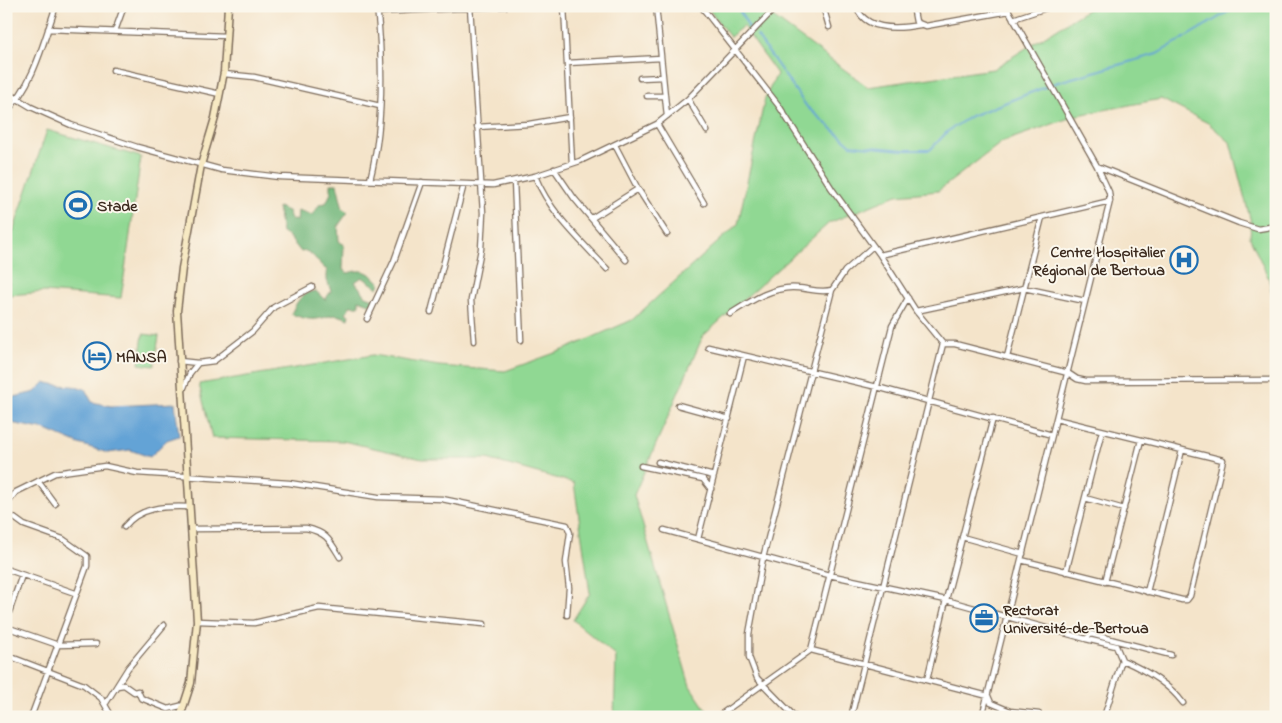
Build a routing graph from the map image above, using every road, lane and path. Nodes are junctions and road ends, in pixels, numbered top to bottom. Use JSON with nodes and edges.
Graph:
{"nodes":[{"id":1,"x":56,"y":6,"type":"edge"},
{"id":2,"x":124,"y":6,"type":"edge"},
{"id":3,"x":228,"y":6,"type":"edge"},
{"id":4,"x":377,"y":6,"type":"edge"},
{"id":5,"x":506,"y":6,"type":"edge"},
{"id":6,"x":564,"y":6,"type":"edge"},
{"id":7,"x":656,"y":6,"type":"edge"},
{"id":8,"x":701,"y":6,"type":"edge"},
{"id":9,"x":776,"y":6,"type":"edge"},
{"id":10,"x":823,"y":6,"type":"edge"},
{"id":11,"x":856,"y":6,"type":"edge"},
{"id":12,"x":913,"y":6,"type":"edge"},
{"id":13,"x":1006,"y":6,"type":"edge"},
{"id":14,"x":1052,"y":6,"type":"edge"},
{"id":15,"x":470,"y":7,"type":"edge"},
{"id":16,"x":1009,"y":11,"type":"junction"},
{"id":17,"x":378,"y":12,"type":"junction"},
{"id":18,"x":1013,"y":19,"type":"junction"},
{"id":19,"x":920,"y":25,"type":"junction"},
{"id":20,"x":829,"y":27,"type":"dead end"},
{"id":21,"x":48,"y":29,"type":"junction"},
{"id":22,"x":115,"y":31,"type":"junction"},
{"id":23,"x":226,"y":36,"type":"junction"},
{"id":24,"x":735,"y":49,"type":"junction"},
{"id":25,"x":661,"y":58,"type":"junction"},
{"id":26,"x":567,"y":63,"type":"junction"},
{"id":27,"x":113,"y":70,"type":"dead end"},
{"id":28,"x":224,"y":74,"type":"junction"},
{"id":29,"x":663,"y":77,"type":"junction"},
{"id":30,"x":640,"y":78,"type":"dead end"},
{"id":31,"x":6,"y":92,"type":"edge"},
{"id":32,"x":220,"y":94,"type":"junction"},
{"id":33,"x":647,"y":96,"type":"dead end"},
{"id":34,"x":665,"y":96,"type":"junction"},
{"id":35,"x":688,"y":99,"type":"junction"},
{"id":36,"x":18,"y":100,"type":"junction"},
{"id":37,"x":380,"y":106,"type":"junction"},
{"id":38,"x":6,"y":112,"type":"edge"},
{"id":39,"x":668,"y":116,"type":"junction"},
{"id":40,"x":570,"y":117,"type":"junction"},
{"id":41,"x":657,"y":124,"type":"junction"},
{"id":42,"x":477,"y":127,"type":"junction"},
{"id":43,"x":707,"y":131,"type":"dead end"},
{"id":44,"x":615,"y":145,"type":"junction"},
{"id":45,"x":572,"y":163,"type":"junction"},
{"id":46,"x":201,"y":165,"type":"junction"},
{"id":47,"x":1098,"y":166,"type":"junction"},
{"id":48,"x":554,"y":169,"type":"junction"},
{"id":49,"x":535,"y":176,"type":"junction"},
{"id":50,"x":370,"y":180,"type":"junction"},
{"id":51,"x":514,"y":181,"type":"junction"},
{"id":52,"x":422,"y":182,"type":"junction"},
{"id":53,"x":464,"y":184,"type":"junction"},
{"id":54,"x":481,"y":185,"type":"junction"},
{"id":55,"x":638,"y":188,"type":"junction"},
{"id":56,"x":1110,"y":202,"type":"junction"},
{"id":57,"x":704,"y":203,"type":"dead end"},
{"id":58,"x":1042,"y":217,"type":"junction"},
{"id":59,"x":592,"y":218,"type":"junction"},
{"id":60,"x":1276,"y":226,"type":"edge"},
{"id":61,"x":667,"y":234,"type":"dead end"},
{"id":62,"x":873,"y":246,"type":"junction"},
{"id":63,"x":880,"y":254,"type":"junction"},
{"id":64,"x":626,"y":260,"type":"dead end"},
{"id":65,"x":607,"y":269,"type":"dead end"},
{"id":66,"x":312,"y":287,"type":"dead end"},
{"id":67,"x":1024,"y":288,"type":"junction"},
{"id":68,"x":832,"y":290,"type":"junction"},
{"id":69,"x":908,"y":298,"type":"junction"},
{"id":70,"x":1085,"y":301,"type":"junction"},
{"id":71,"x":916,"y":310,"type":"junction"},
{"id":72,"x":431,"y":312,"type":"dead end"},
{"id":73,"x":730,"y":314,"type":"dead end"},
{"id":74,"x":367,"y":319,"type":"dead end"},
{"id":75,"x":521,"y":340,"type":"dead end"},
{"id":76,"x":474,"y":341,"type":"dead end"},
{"id":77,"x":942,"y":344,"type":"junction"},
{"id":78,"x":708,"y":347,"type":"dead end"},
{"id":79,"x":744,"y":356,"type":"junction"},
{"id":80,"x":1007,"y":357,"type":"junction"},
{"id":81,"x":179,"y":361,"type":"junction"},
{"id":82,"x":198,"y":364,"type":"junction"},
{"id":83,"x":810,"y":371,"type":"junction"},
{"id":84,"x":1068,"y":373,"type":"junction"},
{"id":85,"x":1276,"y":380,"type":"edge"},
{"id":86,"x":877,"y":387,"type":"junction"},
{"id":87,"x":182,"y":394,"type":"junction"},
{"id":88,"x":929,"y":402,"type":"junction"},
{"id":89,"x":678,"y":405,"type":"dead end"},
{"id":90,"x":993,"y":418,"type":"junction"},
{"id":91,"x":728,"y":419,"type":"junction"},
{"id":92,"x":1056,"y":420,"type":"junction"},
{"id":93,"x":1102,"y":431,"type":"junction"},
{"id":94,"x":1052,"y":436,"type":"junction"},
{"id":95,"x":1141,"y":440,"type":"junction"},
{"id":96,"x":1182,"y":450,"type":"junction"},
{"id":97,"x":658,"y":462,"type":"dead end"},
{"id":98,"x":641,"y":466,"type":"dead end"},
{"id":99,"x":188,"y":475,"type":"junction"},
{"id":100,"x":714,"y":476,"type":"junction"},
{"id":101,"x":38,"y":481,"type":"junction"},
{"id":102,"x":711,"y":489,"type":"junction"},
{"id":103,"x":1085,"y":498,"type":"junction"},
{"id":104,"x":55,"y":504,"type":"dead end"},
{"id":105,"x":6,"y":505,"type":"edge"},
{"id":106,"x":189,"y":507,"type":"junction"},
{"id":107,"x":1124,"y":509,"type":"junction"},
{"id":108,"x":6,"y":512,"type":"edge"},
{"id":109,"x":124,"y":527,"type":"dead end"},
{"id":110,"x":192,"y":529,"type":"junction"},
{"id":111,"x":664,"y":530,"type":"dead end"},
{"id":112,"x":962,"y":537,"type":"junction"},
{"id":113,"x":698,"y":539,"type":"junction"},
{"id":114,"x":1023,"y":554,"type":"junction"},
{"id":115,"x":340,"y":557,"type":"dead end"},
{"id":116,"x":763,"y":558,"type":"junction"},
{"id":117,"x":1021,"y":560,"type":"junction"},
{"id":118,"x":6,"y":570,"type":"edge"},
{"id":119,"x":1066,"y":572,"type":"junction"},
{"id":120,"x":22,"y":575,"type":"junction"},
{"id":121,"x":829,"y":575,"type":"junction"},
{"id":122,"x":1105,"y":582,"type":"junction"},
{"id":123,"x":882,"y":586,"type":"junction"},
{"id":124,"x":1147,"y":592,"type":"junction"},
{"id":125,"x":75,"y":593,"type":"junction"},
{"id":126,"x":946,"y":600,"type":"junction"},
{"id":127,"x":567,"y":615,"type":"dead end"},
{"id":128,"x":1008,"y":619,"type":"junction"},
{"id":129,"x":6,"y":621,"type":"edge"},
{"id":130,"x":197,"y":621,"type":"junction"},
{"id":131,"x":484,"y":624,"type":"dead end"},
{"id":132,"x":164,"y":625,"type":"dead end"},
{"id":133,"x":6,"y":627,"type":"edge"},
{"id":134,"x":1086,"y":639,"type":"junction"},
{"id":135,"x":58,"y":644,"type":"junction"},
{"id":136,"x":96,"y":644,"type":"dead end"},
{"id":137,"x":811,"y":650,"type":"junction"},
{"id":138,"x":6,"y":655,"type":"edge"},
{"id":139,"x":1171,"y":655,"type":"dead end"},
{"id":140,"x":1122,"y":660,"type":"junction"},
{"id":141,"x":864,"y":664,"type":"junction"},
{"id":142,"x":49,"y":672,"type":"junction"},
{"id":143,"x":927,"y":680,"type":"junction"},
{"id":144,"x":762,"y":684,"type":"junction"},
{"id":145,"x":114,"y":692,"type":"junction"},
{"id":146,"x":988,"y":696,"type":"junction"},
{"id":147,"x":106,"y":703,"type":"junction"},
{"id":148,"x":1184,"y":703,"type":"dead end"},
{"id":149,"x":185,"y":704,"type":"junction"},
{"id":150,"x":31,"y":717,"type":"edge"},
{"id":151,"x":112,"y":717,"type":"edge"},
{"id":152,"x":180,"y":717,"type":"edge"},
{"id":153,"x":718,"y":717,"type":"edge"},
{"id":154,"x":794,"y":717,"type":"edge"},
{"id":155,"x":851,"y":717,"type":"edge"},
{"id":156,"x":982,"y":717,"type":"edge"},
{"id":157,"x":1040,"y":717,"type":"edge"},
{"id":158,"x":1104,"y":717,"type":"edge"}],
"edges":[{"from":1,"to":21,"type":"street"},
{"from":2,"to":22,"type":"street"},
{"from":3,"to":23,"type":"main road"},
{"from":4,"to":17,"type":"street"},
{"from":5,"to":15,"type":"street"},
{"from":6,"to":26,"type":"street"},
{"from":7,"to":25,"type":"street"},
{"from":8,"to":24,"type":"street"},
{"from":9,"to":24,"type":"street"},
{"from":10,"to":20,"type":"street"},
{"from":11,"to":19,"type":"street"},
{"from":12,"to":19,"type":"street"},
{"from":13,"to":16,"type":"street"},
{"from":14,"to":18,"type":"street"},
{"from":15,"to":17,"type":"street"},
{"from":15,"to":42,"type":"street"},
{"from":16,"to":18,"type":"street"},
{"from":16,"to":19,"type":"street"},
{"from":17,"to":37,"type":"street"},
{"from":18,"to":47,"type":"street"},
{"from":21,"to":22,"type":"street"},
{"from":21,"to":36,"type":"street"},
{"from":22,"to":23,"type":"street"},
{"from":23,"to":28,"type":"main road"},
{"from":24,"to":35,"type":"street"},
{"from":24,"to":62,"type":"street"},
{"from":25,"to":26,"type":"street"},
{"from":25,"to":29,"type":"street"},
{"from":26,"to":40,"type":"street"},
{"from":27,"to":32,"type":"street"},
{"from":28,"to":32,"type":"main road"},
{"from":28,"to":37,"type":"street"},
{"from":29,"to":30,"type":"street"},
{"from":29,"to":34,"type":"street"},
{"from":31,"to":36,"type":"street"},
{"from":32,"to":46,"type":"main road"},
{"from":33,"to":34,"type":"street"},
{"from":34,"to":39,"type":"street"},
{"from":35,"to":39,"type":"street"},
{"from":35,"to":43,"type":"street"},
{"from":36,"to":38,"type":"street"},
{"from":36,"to":46,"type":"street"},
{"from":37,"to":50,"type":"street"},
{"from":39,"to":41,"type":"street"},
{"from":40,"to":42,"type":"street"},
{"from":40,"to":45,"type":"street"},
{"from":41,"to":44,"type":"street"},
{"from":41,"to":57,"type":"street"},
{"from":42,"to":54,"type":"street"},
{"from":44,"to":45,"type":"street"},
{"from":44,"to":55,"type":"street"},
{"from":45,"to":48,"type":"street"},
{"from":46,"to":50,"type":"street"},
{"from":46,"to":81,"type":"main road"},
{"from":47,"to":56,"type":"street"},
{"from":47,"to":60,"type":"street"},
{"from":48,"to":49,"type":"street"},
{"from":48,"to":59,"type":"street"},
{"from":49,"to":51,"type":"street"},
{"from":49,"to":65,"type":"street"},
{"from":50,"to":52,"type":"street"},
{"from":51,"to":54,"type":"street"},
{"from":51,"to":75,"type":"street"},
{"from":52,"to":53,"type":"street"},
{"from":52,"to":74,"type":"street"},
{"from":53,"to":54,"type":"street"},
{"from":53,"to":72,"type":"street"},
{"from":54,"to":76,"type":"street"},
{"from":55,"to":59,"type":"street"},
{"from":55,"to":61,"type":"street"},
{"from":56,"to":58,"type":"street"},
{"from":56,"to":70,"type":"street"},
{"from":58,"to":63,"type":"street"},
{"from":58,"to":67,"type":"street"},
{"from":59,"to":64,"type":"street"},
{"from":62,"to":63,"type":"street"},
{"from":62,"to":68,"type":"street"},
{"from":63,"to":69,"type":"street"},
{"from":66,"to":82,"type":"street"},
{"from":67,"to":70,"type":"street"},
{"from":67,"to":71,"type":"street"},
{"from":67,"to":80,"type":"street"},
{"from":68,"to":73,"type":"street"},
{"from":68,"to":83,"type":"street"},
{"from":69,"to":71,"type":"street"},
{"from":69,"to":86,"type":"street"},
{"from":70,"to":84,"type":"street"},
{"from":71,"to":77,"type":"street"},
{"from":77,"to":80,"type":"street"},
{"from":77,"to":88,"type":"street"},
{"from":78,"to":79,"type":"street"},
{"from":79,"to":83,"type":"street"},
{"from":79,"to":91,"type":"street"},
{"from":80,"to":84,"type":"street"},
{"from":81,"to":82,"type":"street"},
{"from":81,"to":87,"type":"main road"},
{"from":82,"to":87,"type":"street"},
{"from":83,"to":86,"type":"street"},
{"from":83,"to":116,"type":"street"},
{"from":84,"to":85,"type":"street"},
{"from":84,"to":92,"type":"street"},
{"from":86,"to":88,"type":"street"},
{"from":86,"to":121,"type":"street"},
{"from":87,"to":99,"type":"main road"},
{"from":88,"to":90,"type":"street"},
{"from":88,"to":123,"type":"street"},
{"from":89,"to":91,"type":"street"},
{"from":90,"to":94,"type":"street"},
{"from":90,"to":112,"type":"street"},
{"from":91,"to":100,"type":"street"},
{"from":92,"to":93,"type":"street"},
{"from":92,"to":94,"type":"street"},
{"from":93,"to":95,"type":"street"},
{"from":93,"to":103,"type":"street"},
{"from":94,"to":114,"type":"street"},
{"from":95,"to":96,"type":"street"},
{"from":95,"to":107,"type":"street"},
{"from":96,"to":124,"type":"street"},
{"from":96,"to":124,"type":"street"},
{"from":97,"to":100,"type":"street"},
{"from":98,"to":102,"type":"street"},
{"from":99,"to":101,"type":"street"},
{"from":99,"to":106,"type":"main road"},
{"from":99,"to":127,"type":"street"},
{"from":100,"to":102,"type":"street"},
{"from":101,"to":104,"type":"street"},
{"from":101,"to":105,"type":"street"},
{"from":102,"to":113,"type":"street"},
{"from":103,"to":107,"type":"street"},
{"from":103,"to":119,"type":"street"},
{"from":106,"to":109,"type":"street"},
{"from":106,"to":110,"type":"main road"},
{"from":107,"to":122,"type":"street"},
{"from":108,"to":125,"type":"street"},
{"from":110,"to":115,"type":"street"},
{"from":110,"to":130,"type":"main road"},
{"from":111,"to":113,"type":"street"},
{"from":112,"to":114,"type":"street"},
{"from":112,"to":126,"type":"street"},
{"from":113,"to":116,"type":"street"},
{"from":114,"to":117,"type":"street"},
{"from":116,"to":121,"type":"street"},
{"from":116,"to":144,"type":"street"},
{"from":117,"to":119,"type":"street"},
{"from":117,"to":128,"type":"street"},
{"from":118,"to":120,"type":"street"},
{"from":119,"to":122,"type":"street"},
{"from":120,"to":125,"type":"street"},
{"from":120,"to":129,"type":"street"},
{"from":121,"to":123,"type":"street"},
{"from":121,"to":137,"type":"street"},
{"from":122,"to":124,"type":"street"},
{"from":123,"to":126,"type":"street"},
{"from":123,"to":141,"type":"street"},
{"from":125,"to":135,"type":"street"},
{"from":126,"to":128,"type":"street"},
{"from":126,"to":143,"type":"street"},
{"from":128,"to":134,"type":"street"},
{"from":128,"to":146,"type":"street"},
{"from":130,"to":131,"type":"street"},
{"from":130,"to":149,"type":"main road"},
{"from":132,"to":145,"type":"street"},
{"from":133,"to":135,"type":"street"},
{"from":134,"to":139,"type":"street"},
{"from":134,"to":140,"type":"street"},
{"from":135,"to":136,"type":"street"},
{"from":135,"to":142,"type":"street"},
{"from":137,"to":141,"type":"street"},
{"from":137,"to":144,"type":"street"},
{"from":138,"to":142,"type":"street"},
{"from":140,"to":148,"type":"street"},
{"from":140,"to":158,"type":"street"},
{"from":141,"to":143,"type":"street"},
{"from":141,"to":155,"type":"street"},
{"from":142,"to":147,"type":"street"},
{"from":142,"to":150,"type":"street"},
{"from":143,"to":146,"type":"street"},
{"from":144,"to":153,"type":"street"},
{"from":144,"to":154,"type":"street"},
{"from":145,"to":147,"type":"street"},
{"from":145,"to":149,"type":"street"},
{"from":146,"to":156,"type":"street"},
{"from":146,"to":157,"type":"street"},
{"from":147,"to":151,"type":"street"},
{"from":149,"to":152,"type":"main road"}]}
